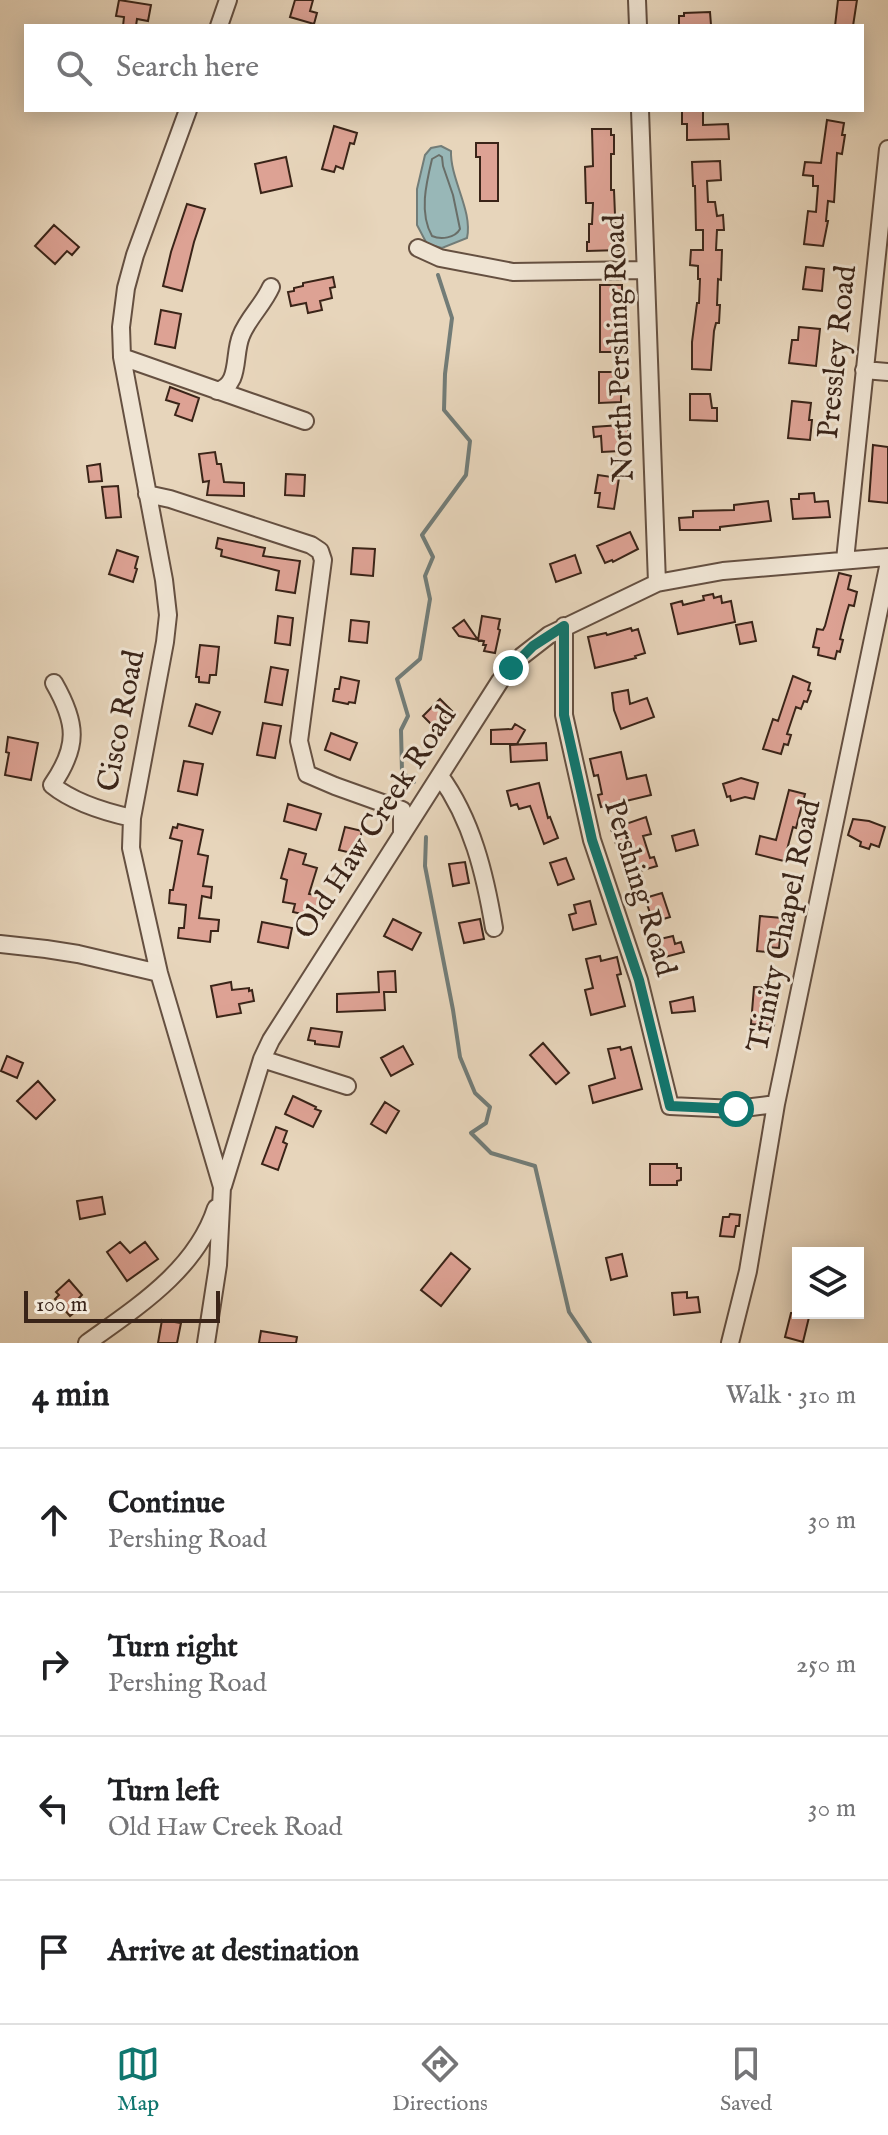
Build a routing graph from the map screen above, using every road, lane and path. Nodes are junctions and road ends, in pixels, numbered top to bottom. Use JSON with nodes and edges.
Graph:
{"nodes":[{"id":1,"x":228,"y":0,"type":"edge"},
{"id":2,"x":637,"y":0,"type":"edge"},
{"id":3,"x":220,"y":24,"type":"edge"},
{"id":4,"x":638,"y":24,"type":"edge"},
{"id":5,"x":187,"y":112,"type":"edge"},
{"id":6,"x":640,"y":112,"type":"edge"},
{"id":7,"x":888,"y":149,"type":"edge"},
{"id":8,"x":418,"y":248,"type":"dead end"},
{"id":9,"x":645,"y":270,"type":"junction"},
{"id":10,"x":271,"y":287,"type":"dead end"},
{"id":11,"x":122,"y":357,"type":"junction"},
{"id":12,"x":864,"y":370,"type":"junction"},
{"id":13,"x":888,"y":372,"type":"edge"},
{"id":14,"x":217,"y":391,"type":"junction"},
{"id":15,"x":305,"y":421,"type":"dead end"},
{"id":16,"x":147,"y":494,"type":"junction"},
{"id":17,"x":888,"y":557,"type":"edge"},
{"id":18,"x":845,"y":560,"type":"junction"},
{"id":19,"x":888,"y":567,"type":"edge"},
{"id":20,"x":657,"y":583,"type":"junction"},
{"id":21,"x":884,"y":612,"type":"edge"},
{"id":22,"x":564,"y":626,"type":"junction"},
{"id":23,"x":54,"y":683,"type":"dead end"},
{"id":24,"x":440,"y":776,"type":"junction"},
{"id":25,"x":132,"y":818,"type":"junction"},
{"id":26,"x":402,"y":835,"type":"junction"},
{"id":27,"x":494,"y":928,"type":"dead end"},
{"id":28,"x":0,"y":944,"type":"edge"},
{"id":29,"x":159,"y":973,"type":"junction"},
{"id":30,"x":262,"y":1059,"type":"junction"},
{"id":31,"x":347,"y":1086,"type":"dead end"},
{"id":32,"x":776,"y":1104,"type":"junction"},
{"id":33,"x":222,"y":1187,"type":"junction"},
{"id":34,"x":87,"y":1343,"type":"edge"},
{"id":35,"x":206,"y":1343,"type":"edge"},
{"id":36,"x":730,"y":1343,"type":"edge"}],
"edges":[{"from":1,"to":3,"type":"street"},
{"from":2,"to":4,"type":"street"},
{"from":5,"to":11,"type":"street","name":"Cisco Road"},
{"from":6,"to":9,"type":"street","name":"North Pershing Road"},
{"from":7,"to":12,"type":"street","name":"Pressley Road"},
{"from":8,"to":9,"type":"street"},
{"from":9,"to":20,"type":"street","name":"North Pershing Road"},
{"from":10,"to":14,"type":"street"},
{"from":11,"to":14,"type":"street"},
{"from":11,"to":16,"type":"street","name":"Cisco Road"},
{"from":12,"to":13,"type":"street"},
{"from":12,"to":18,"type":"street","name":"Pressley Road"},
{"from":14,"to":15,"type":"street"},
{"from":16,"to":25,"type":"street","name":"Cisco Road"},
{"from":16,"to":26,"type":"street"},
{"from":17,"to":18,"type":"street","name":"Old Haw Creek Road"},
{"from":18,"to":20,"type":"street","name":"Old Haw Creek Road"},
{"from":19,"to":21,"type":"street","name":"Trinity Chapel Road"},
{"from":20,"to":22,"type":"street","name":"Old Haw Creek Road"},
{"from":21,"to":32,"type":"street","name":"Trinity Chapel Road"},
{"from":22,"to":24,"type":"street","name":"Old Haw Creek Road"},
{"from":22,"to":32,"type":"street","name":"Pershing Road"},
{"from":23,"to":25,"type":"street"},
{"from":24,"to":26,"type":"street","name":"Old Haw Creek Road"},
{"from":24,"to":27,"type":"street"},
{"from":25,"to":29,"type":"street","name":"Cisco Road"},
{"from":26,"to":30,"type":"street","name":"Old Haw Creek Road"},
{"from":28,"to":29,"type":"street"},
{"from":29,"to":33,"type":"street","name":"Cisco Road"},
{"from":30,"to":31,"type":"street"},
{"from":30,"to":33,"type":"street","name":"Old Haw Creek Road"},
{"from":32,"to":36,"type":"street","name":"Trinity Chapel Road"},
{"from":33,"to":34,"type":"street","name":"Old Haw Creek Road"},
{"from":33,"to":35,"type":"street","name":"Cisco Road"}]}
